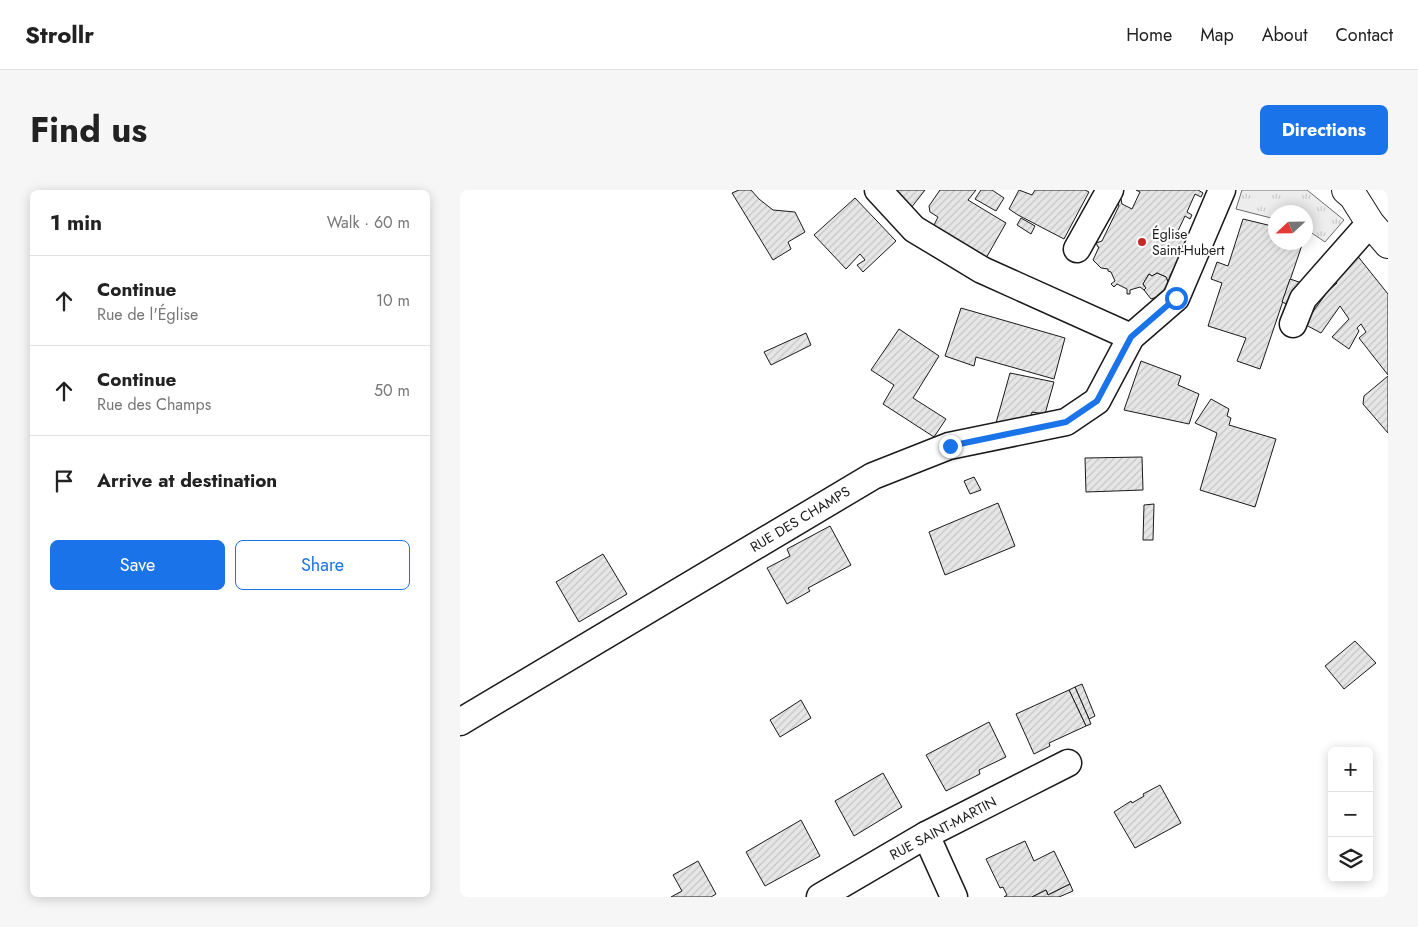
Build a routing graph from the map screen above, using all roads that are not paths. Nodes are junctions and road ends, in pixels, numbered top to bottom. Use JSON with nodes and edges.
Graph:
{"nodes":[{"id":1,"x":878,"y":190,"type":"edge"},
{"id":2,"x":1110,"y":190,"type":"edge"},
{"id":3,"x":1222,"y":190,"type":"edge"},
{"id":4,"x":1346,"y":190,"type":"edge"},
{"id":5,"x":1370,"y":223,"type":"junction"},
{"id":6,"x":1388,"y":244,"type":"edge"},
{"id":7,"x":1077,"y":249,"type":"dead end"},
{"id":8,"x":1293,"y":324,"type":"dead end"},
{"id":9,"x":1131,"y":337,"type":"junction"},
{"id":10,"x":460,"y":722,"type":"edge"},
{"id":11,"x":1068,"y":763,"type":"dead end"},
{"id":12,"x":926,"y":835,"type":"junction"},
{"id":13,"x":820,"y":897,"type":"edge"},
{"id":14,"x":954,"y":897,"type":"edge"}],
"edges":[{"from":1,"to":9,"type":"street"},
{"from":2,"to":7,"type":"street"},
{"from":3,"to":9,"type":"street"},
{"from":4,"to":5,"type":"street"},
{"from":5,"to":6,"type":"street"},
{"from":5,"to":8,"type":"street"},
{"from":9,"to":10,"type":"street","name":"RUE DES CHAMPS"},
{"from":11,"to":12,"type":"street","name":"RUE SAINT-MARTIN"},
{"from":12,"to":13,"type":"street","name":"RUE SAINT-MARTIN"},
{"from":12,"to":14,"type":"street"}]}
